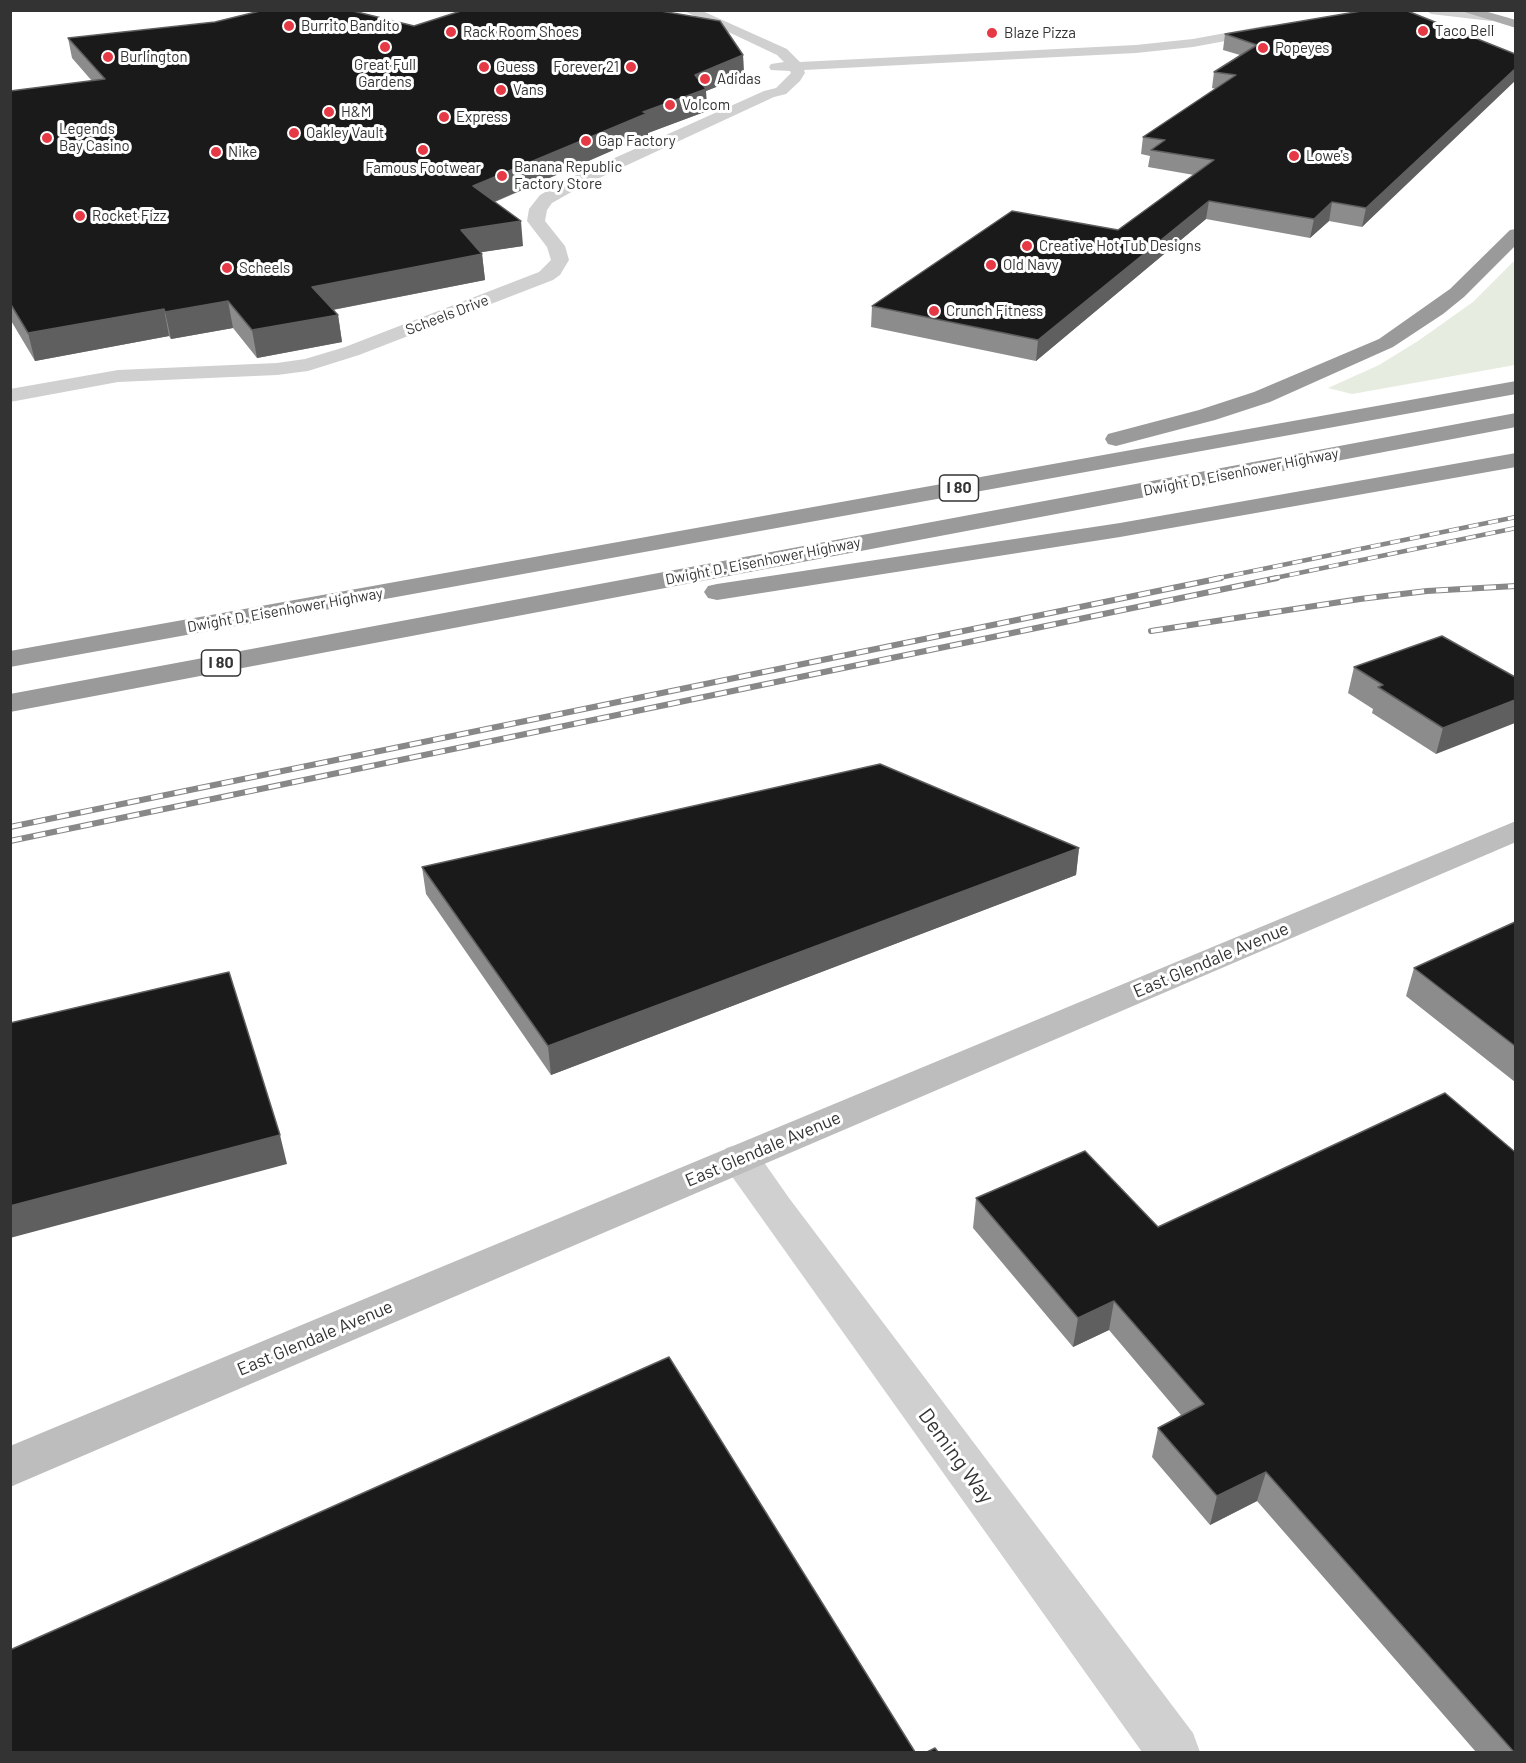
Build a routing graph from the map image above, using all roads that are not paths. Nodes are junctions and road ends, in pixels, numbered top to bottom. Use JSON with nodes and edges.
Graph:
{"nodes":[{"id":1,"x":1431,"y":10,"type":"edge"},
{"id":2,"x":1464,"y":10,"type":"edge"},
{"id":3,"x":682,"y":14,"type":"edge"},
{"id":4,"x":1491,"y":17,"type":"junction"},
{"id":5,"x":1515,"y":24,"type":"edge"},
{"id":6,"x":1286,"y":28,"type":"edge"},
{"id":7,"x":796,"y":66,"type":"junction"},
{"id":8,"x":773,"y":67,"type":"junction"},
{"id":9,"x":769,"y":94,"type":"junction"},
{"id":10,"x":1515,"y":234,"type":"edge"},
{"id":11,"x":1515,"y":387,"type":"edge"},
{"id":12,"x":10,"y":396,"type":"edge"},
{"id":13,"x":1515,"y":420,"type":"edge"},
{"id":14,"x":1515,"y":460,"type":"edge"},
{"id":15,"x":402,"y":588,"type":"junction"},
{"id":16,"x":432,"y":623,"type":"junction"},
{"id":17,"x":10,"y":659,"type":"edge"},
{"id":18,"x":10,"y":703,"type":"edge"},
{"id":19,"x":1515,"y":830,"type":"edge"},
{"id":20,"x":740,"y":1158,"type":"junction"},
{"id":21,"x":10,"y":1467,"type":"edge"},
{"id":22,"x":1174,"y":1752,"type":"edge"}],
"edges":[{"from":1,"to":4,"type":"street"},
{"from":2,"to":4,"type":"main road"},
{"from":3,"to":7,"type":"street"},
{"from":3,"to":8,"type":"street"},
{"from":4,"to":5,"type":"main road"},
{"from":6,"to":7,"type":"street"},
{"from":7,"to":8,"type":"street"},
{"from":7,"to":9,"type":"street","name":"Scheels Drive"},
{"from":8,"to":9,"type":"street"},
{"from":9,"to":12,"type":"street","name":"Scheels Drive"},
{"from":10,"to":15,"type":"highway"},
{"from":11,"to":15,"type":"highway","name":"Dwight D. Eisenhower Highway","number":"I 80"},
{"from":13,"to":16,"type":"highway","name":"Dwight D. Eisenhower Highway","number":"I 80"},
{"from":14,"to":16,"type":"highway"},
{"from":15,"to":17,"type":"highway","name":"Dwight D. Eisenhower Highway","number":"I 80"},
{"from":16,"to":18,"type":"highway","name":"Dwight D. Eisenhower Highway","number":"I 80"},
{"from":19,"to":20,"type":"street","name":"East Glendale Avenue"},
{"from":20,"to":21,"type":"street","name":"East Glendale Avenue"},
{"from":20,"to":22,"type":"street","name":"Deming Way"}]}
